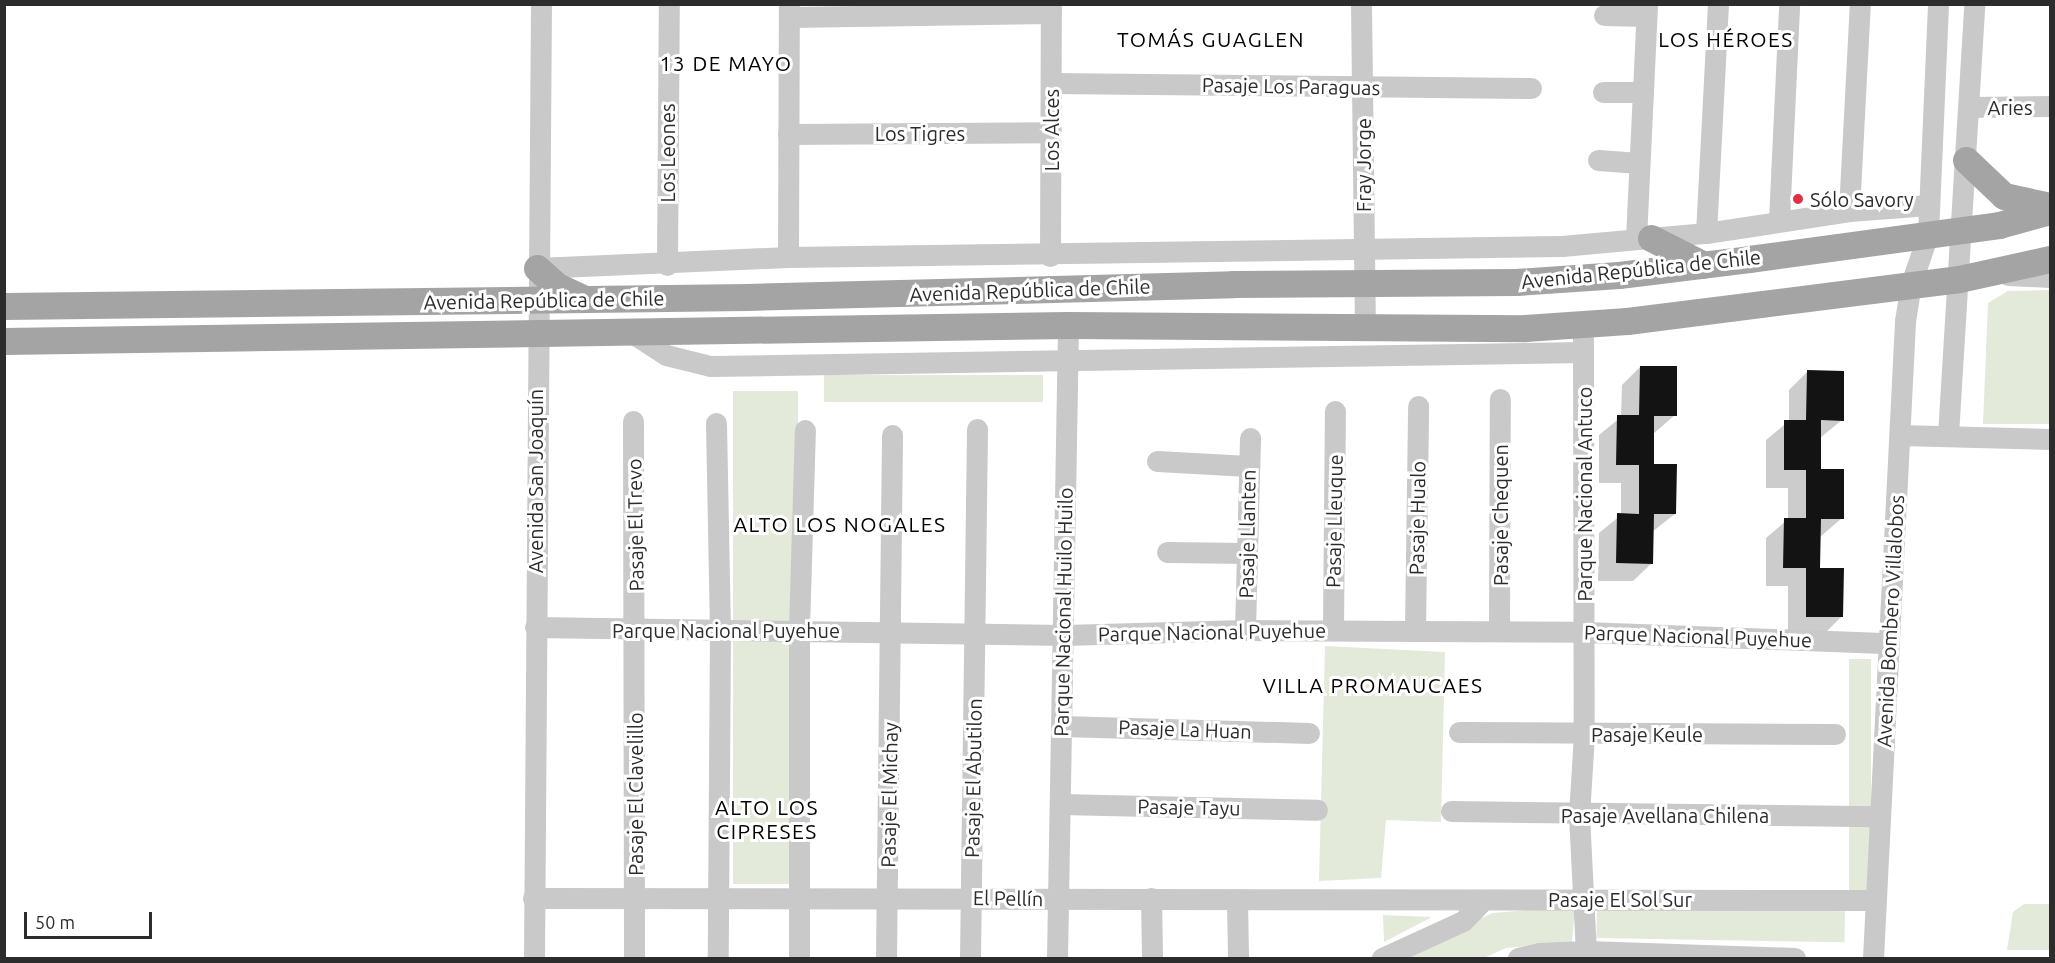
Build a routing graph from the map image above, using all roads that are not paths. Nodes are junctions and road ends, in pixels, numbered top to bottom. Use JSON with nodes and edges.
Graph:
{"nodes":[{"id":1,"x":540,"y":4,"type":"edge"},
{"id":2,"x":669,"y":4,"type":"edge"},
{"id":3,"x":1361,"y":4,"type":"edge"},
{"id":4,"x":1718,"y":4,"type":"edge"},
{"id":5,"x":1789,"y":4,"type":"edge"},
{"id":6,"x":1860,"y":4,"type":"edge"},
{"id":7,"x":1938,"y":4,"type":"edge"},
{"id":8,"x":1974,"y":4,"type":"edge"},
{"id":9,"x":1051,"y":9,"type":"edge"},
{"id":10,"x":1647,"y":10,"type":"edge"},
{"id":11,"x":790,"y":11,"type":"edge"},
{"id":12,"x":1604,"y":15,"type":"dead end"},
{"id":13,"x":1051,"y":83,"type":"junction"},
{"id":14,"x":1362,"y":88,"type":"junction"},
{"id":15,"x":1531,"y":88,"type":"dead end"},
{"id":16,"x":1603,"y":92,"type":"dead end"},
{"id":17,"x":1643,"y":92,"type":"junction"},
{"id":18,"x":2050,"y":106,"type":"edge"},
{"id":19,"x":1969,"y":107,"type":"junction"},
{"id":20,"x":1051,"y":132,"type":"junction"},
{"id":21,"x":788,"y":134,"type":"junction"},
{"id":22,"x":1598,"y":160,"type":"dead end"},
{"id":23,"x":1966,"y":160,"type":"junction"},
{"id":24,"x":1639,"y":163,"type":"junction"},
{"id":25,"x":1929,"y":205,"type":"junction"},
{"id":26,"x":2050,"y":206,"type":"edge"},
{"id":27,"x":1849,"y":211,"type":"junction"},
{"id":28,"x":2050,"y":211,"type":"edge"},
{"id":29,"x":1779,"y":220,"type":"junction"},
{"id":30,"x":1962,"y":230,"type":"junction"},
{"id":31,"x":1706,"y":233,"type":"junction"},
{"id":32,"x":1928,"y":234,"type":"junction"},
{"id":33,"x":1643,"y":238,"type":"junction"},
{"id":34,"x":1363,"y":251,"type":"junction"},
{"id":35,"x":1050,"y":256,"type":"junction"},
{"id":36,"x":788,"y":257,"type":"junction"},
{"id":37,"x":2050,"y":259,"type":"edge"},
{"id":38,"x":667,"y":265,"type":"junction"},
{"id":39,"x":1704,"y":265,"type":"junction"},
{"id":40,"x":537,"y":268,"type":"junction"},
{"id":41,"x":1989,"y":274,"type":"junction"},
{"id":42,"x":2050,"y":277,"type":"edge"},
{"id":43,"x":1959,"y":279,"type":"junction"},
{"id":44,"x":1364,"y":283,"type":"junction"},
{"id":45,"x":1911,"y":284,"type":"junction"},
{"id":46,"x":590,"y":299,"type":"junction"},
{"id":47,"x":537,"y":300,"type":"junction"},
{"id":48,"x":4,"y":306,"type":"edge"},
{"id":49,"x":1582,"y":324,"type":"junction"},
{"id":50,"x":1068,"y":325,"type":"junction"},
{"id":51,"x":1365,"y":325,"type":"junction"},
{"id":52,"x":629,"y":332,"type":"junction"},
{"id":53,"x":536,"y":333,"type":"junction"},
{"id":54,"x":4,"y":341,"type":"edge"},
{"id":55,"x":1582,"y":352,"type":"junction"},
{"id":56,"x":1067,"y":360,"type":"junction"},
{"id":57,"x":1500,"y":399,"type":"dead end"},
{"id":58,"x":1418,"y":406,"type":"dead end"},
{"id":59,"x":1335,"y":411,"type":"dead end"},
{"id":60,"x":633,"y":421,"type":"dead end"},
{"id":61,"x":716,"y":423,"type":"dead end"},
{"id":62,"x":977,"y":429,"type":"dead end"},
{"id":63,"x":805,"y":430,"type":"dead end"},
{"id":64,"x":892,"y":435,"type":"dead end"},
{"id":65,"x":1900,"y":435,"type":"junction"},
{"id":66,"x":1948,"y":435,"type":"junction"},
{"id":67,"x":1250,"y":438,"type":"dead end"},
{"id":68,"x":2050,"y":439,"type":"edge"},
{"id":69,"x":1157,"y":461,"type":"dead end"},
{"id":70,"x":1248,"y":466,"type":"junction"},
{"id":71,"x":1167,"y":552,"type":"dead end"},
{"id":72,"x":1247,"y":553,"type":"junction"},
{"id":73,"x":535,"y":627,"type":"junction"},
{"id":74,"x":636,"y":629,"type":"junction"},
{"id":75,"x":799,"y":629,"type":"junction"},
{"id":76,"x":1245,"y":630,"type":"junction"},
{"id":77,"x":1333,"y":630,"type":"junction"},
{"id":78,"x":1415,"y":630,"type":"junction"},
{"id":79,"x":720,"y":631,"type":"junction"},
{"id":80,"x":1499,"y":631,"type":"junction"},
{"id":81,"x":892,"y":632,"type":"junction"},
{"id":82,"x":1584,"y":632,"type":"junction"},
{"id":83,"x":975,"y":633,"type":"junction"},
{"id":84,"x":1064,"y":635,"type":"junction"},
{"id":85,"x":1889,"y":643,"type":"junction"},
{"id":86,"x":1061,"y":726,"type":"junction"},
{"id":87,"x":1459,"y":732,"type":"dead end"},
{"id":88,"x":1309,"y":733,"type":"dead end"},
{"id":89,"x":1584,"y":734,"type":"junction"},
{"id":90,"x":1835,"y":734,"type":"dead end"},
{"id":91,"x":1060,"y":804,"type":"junction"},
{"id":92,"x":1317,"y":810,"type":"dead end"},
{"id":93,"x":1451,"y":811,"type":"dead end"},
{"id":94,"x":1579,"y":815,"type":"junction"},
{"id":95,"x":1879,"y":816,"type":"junction"},
{"id":96,"x":634,"y":895,"type":"junction"},
{"id":97,"x":719,"y":896,"type":"junction"},
{"id":98,"x":799,"y":896,"type":"junction"},
{"id":99,"x":533,"y":897,"type":"junction"},
{"id":100,"x":887,"y":897,"type":"junction"},
{"id":101,"x":971,"y":897,"type":"junction"},
{"id":102,"x":1151,"y":898,"type":"junction"},
{"id":103,"x":1585,"y":898,"type":"junction"},
{"id":104,"x":1059,"y":899,"type":"junction"},
{"id":105,"x":1237,"y":899,"type":"junction"},
{"id":106,"x":1483,"y":900,"type":"junction"},
{"id":107,"x":1876,"y":900,"type":"junction"},
{"id":108,"x":1586,"y":951,"type":"junction"},
{"id":109,"x":534,"y":958,"type":"edge"},
{"id":110,"x":634,"y":958,"type":"edge"},
{"id":111,"x":718,"y":958,"type":"edge"},
{"id":112,"x":799,"y":958,"type":"edge"},
{"id":113,"x":886,"y":958,"type":"edge"},
{"id":114,"x":970,"y":958,"type":"edge"},
{"id":115,"x":1057,"y":958,"type":"edge"},
{"id":116,"x":1152,"y":958,"type":"edge"},
{"id":117,"x":1238,"y":958,"type":"edge"},
{"id":118,"x":1382,"y":958,"type":"edge"},
{"id":119,"x":1518,"y":958,"type":"edge"},
{"id":120,"x":1795,"y":958,"type":"edge"},
{"id":121,"x":1873,"y":958,"type":"edge"}],
"edges":[{"from":1,"to":40,"type":"street","name":"Avenida San Joaquín"},
{"from":2,"to":38,"type":"street","name":"Los Leones"},
{"from":3,"to":14,"type":"street","name":"Fray Jorge"},
{"from":4,"to":31,"type":"street"},
{"from":5,"to":29,"type":"street"},
{"from":6,"to":27,"type":"street"},
{"from":7,"to":25,"type":"street","name":"Avenida Bombero Villalobos"},
{"from":8,"to":19,"type":"street"},
{"from":9,"to":11,"type":"street"},
{"from":9,"to":13,"type":"street","name":"Los Alces"},
{"from":10,"to":12,"type":"street"},
{"from":10,"to":17,"type":"street"},
{"from":11,"to":21,"type":"street"},
{"from":13,"to":14,"type":"street","name":"Pasaje Los Paraguas"},
{"from":13,"to":20,"type":"street","name":"Los Alces"},
{"from":14,"to":15,"type":"street","name":"Pasaje Los Paraguas"},
{"from":14,"to":34,"type":"street","name":"Fray Jorge"},
{"from":16,"to":17,"type":"street"},
{"from":17,"to":24,"type":"street"},
{"from":18,"to":19,"type":"street","name":"Aries"},
{"from":19,"to":23,"type":"street"},
{"from":20,"to":21,"type":"street","name":"Los Tigres"},
{"from":20,"to":35,"type":"street","name":"Los Alces"},
{"from":21,"to":36,"type":"street"},
{"from":22,"to":24,"type":"street"},
{"from":23,"to":26,"type":"main road"},
{"from":23,"to":30,"type":"street"},
{"from":24,"to":33,"type":"street"},
{"from":25,"to":27,"type":"street","name":"Avenida República de Chile"},
{"from":25,"to":32,"type":"street","name":"Avenida Bombero Villalobos"},
{"from":27,"to":29,"type":"street","name":"Avenida República de Chile"},
{"from":28,"to":30,"type":"main road","name":"Avenida República de Chile"},
{"from":29,"to":31,"type":"street","name":"Avenida República de Chile"},
{"from":30,"to":32,"type":"main road","name":"Avenida República de Chile"},
{"from":30,"to":43,"type":"street"},
{"from":31,"to":33,"type":"street","name":"Avenida República de Chile"},
{"from":32,"to":39,"type":"main road","name":"Avenida República de Chile"},
{"from":32,"to":45,"type":"street","name":"Avenida Bombero Villalobos"},
{"from":33,"to":34,"type":"street","name":"Avenida República de Chile"},
{"from":33,"to":39,"type":"main road"},
{"from":34,"to":35,"type":"street","name":"Avenida República de Chile"},
{"from":34,"to":44,"type":"street","name":"Fray Jorge"},
{"from":35,"to":36,"type":"street","name":"Avenida República de Chile"},
{"from":36,"to":38,"type":"street","name":"Avenida República de Chile"},
{"from":37,"to":41,"type":"main road","name":"Avenida República de Chile"},
{"from":38,"to":40,"type":"street","name":"Avenida República de Chile"},
{"from":39,"to":44,"type":"main road","name":"Avenida República de Chile"},
{"from":40,"to":46,"type":"main road"},
{"from":40,"to":47,"type":"street","name":"Avenida San Joaquín"},
{"from":41,"to":42,"type":"street"},
{"from":41,"to":43,"type":"main road","name":"Avenida República de Chile"},
{"from":43,"to":45,"type":"main road","name":"Avenida República de Chile"},
{"from":43,"to":66,"type":"street"},
{"from":44,"to":46,"type":"main road","name":"Avenida República de Chile"},
{"from":44,"to":51,"type":"street","name":"Fray Jorge"},
{"from":45,"to":49,"type":"main road","name":"Avenida República de Chile"},
{"from":45,"to":65,"type":"street","name":"Avenida Bombero Villalobos"},
{"from":46,"to":47,"type":"main road","name":"Avenida República de Chile"},
{"from":47,"to":48,"type":"main road","name":"Avenida República de Chile"},
{"from":47,"to":53,"type":"street","name":"Avenida San Joaquín"},
{"from":49,"to":51,"type":"main road","name":"Avenida República de Chile"},
{"from":49,"to":55,"type":"street","name":"Parque Nacional Antuco"},
{"from":50,"to":51,"type":"main road","name":"Avenida República de Chile"},
{"from":50,"to":52,"type":"main road","name":"Avenida República de Chile"},
{"from":50,"to":56,"type":"street","name":"Parque Nacional Huilo Huilo"},
{"from":52,"to":53,"type":"main road","name":"Avenida República de Chile"},
{"from":52,"to":56,"type":"street","name":"Avenida República de Chile"},
{"from":53,"to":54,"type":"main road","name":"Avenida República de Chile"},
{"from":53,"to":73,"type":"street","name":"Avenida San Joaquín"},
{"from":55,"to":56,"type":"street","name":"Avenida República de Chile"},
{"from":55,"to":82,"type":"street","name":"Parque Nacional Antuco"},
{"from":56,"to":84,"type":"street","name":"Parque Nacional Huilo Huilo"},
{"from":57,"to":80,"type":"street","name":"Pasaje Chequen"},
{"from":58,"to":78,"type":"street","name":"Pasaje Hualo"},
{"from":59,"to":77,"type":"street","name":"Pasaje Lleuque"},
{"from":60,"to":74,"type":"street","name":"Pasaje El Trevo"},
{"from":61,"to":79,"type":"street"},
{"from":62,"to":83,"type":"street","name":"Pasaje El Abutilon"},
{"from":63,"to":75,"type":"street"},
{"from":64,"to":81,"type":"street","name":"Pasaje El Michay"},
{"from":65,"to":66,"type":"street"},
{"from":65,"to":85,"type":"street","name":"Avenida Bombero Villalobos"},
{"from":66,"to":68,"type":"street"},
{"from":67,"to":70,"type":"street","name":"Pasaje Llanten"},
{"from":69,"to":70,"type":"street"},
{"from":70,"to":72,"type":"street","name":"Pasaje Llanten"},
{"from":71,"to":72,"type":"street"},
{"from":72,"to":76,"type":"street","name":"Pasaje Llanten"},
{"from":73,"to":74,"type":"street","name":"Parque Nacional Puyehue"},
{"from":73,"to":99,"type":"street","name":"Avenida San Joaquín"},
{"from":74,"to":79,"type":"street","name":"Parque Nacional Puyehue"},
{"from":74,"to":96,"type":"street","name":"Pasaje El Clavelillo"},
{"from":75,"to":79,"type":"street","name":"Parque Nacional Puyehue"},
{"from":75,"to":81,"type":"street","name":"Parque Nacional Puyehue"},
{"from":75,"to":98,"type":"street"},
{"from":76,"to":77,"type":"street","name":"Parque Nacional Puyehue"},
{"from":76,"to":84,"type":"street","name":"Parque Nacional Puyehue"},
{"from":77,"to":78,"type":"street","name":"Parque Nacional Puyehue"},
{"from":78,"to":80,"type":"street","name":"Parque Nacional Puyehue"},
{"from":79,"to":97,"type":"street"},
{"from":80,"to":82,"type":"street","name":"Parque Nacional Puyehue"},
{"from":81,"to":83,"type":"street","name":"Parque Nacional Puyehue"},
{"from":81,"to":100,"type":"street","name":"Pasaje El Michay"},
{"from":82,"to":85,"type":"street","name":"Parque Nacional Puyehue"},
{"from":82,"to":89,"type":"street","name":"Parque Nacional Antuco"},
{"from":83,"to":84,"type":"street","name":"Parque Nacional Puyehue"},
{"from":83,"to":101,"type":"street","name":"Pasaje El Abutilon"},
{"from":84,"to":86,"type":"street","name":"Parque Nacional Huilo Huilo"},
{"from":85,"to":95,"type":"street","name":"Avenida Bombero Villalobos"},
{"from":86,"to":88,"type":"street","name":"Pasaje La Huan"},
{"from":86,"to":91,"type":"street","name":"Parque Nacional Huilo Huilo"},
{"from":87,"to":89,"type":"street","name":"Pasaje Keule"},
{"from":89,"to":90,"type":"street","name":"Pasaje Keule"},
{"from":89,"to":94,"type":"street","name":"Parque Nacional Antuco"},
{"from":91,"to":92,"type":"street","name":"Pasaje Tayu"},
{"from":91,"to":104,"type":"street","name":"Parque Nacional Huilo Huilo"},
{"from":93,"to":94,"type":"street","name":"Pasaje Avellana Chilena"},
{"from":94,"to":95,"type":"street","name":"Pasaje Avellana Chilena"},
{"from":94,"to":103,"type":"street","name":"Parque Nacional Antuco"},
{"from":95,"to":107,"type":"street","name":"Avenida Bombero Villalobos"},
{"from":96,"to":97,"type":"street","name":"El Pellín"},
{"from":96,"to":99,"type":"street","name":"El Pellín"},
{"from":96,"to":110,"type":"street","name":"Pasaje El Clavelillo"},
{"from":97,"to":98,"type":"street","name":"El Pellín"},
{"from":97,"to":111,"type":"street"},
{"from":98,"to":100,"type":"street","name":"El Pellín"},
{"from":98,"to":112,"type":"street"},
{"from":99,"to":109,"type":"street","name":"Avenida San Joaquín"},
{"from":100,"to":101,"type":"street","name":"El Pellín"},
{"from":100,"to":113,"type":"street","name":"Pasaje El Michay"},
{"from":101,"to":104,"type":"street","name":"El Pellín"},
{"from":101,"to":114,"type":"street","name":"Pasaje El Abutilon"},
{"from":102,"to":104,"type":"street","name":"El Pellín"},
{"from":102,"to":105,"type":"street","name":"El Pellín"},
{"from":102,"to":116,"type":"street"},
{"from":103,"to":106,"type":"street","name":"Pasaje El Sol Sur"},
{"from":103,"to":107,"type":"street","name":"Pasaje El Sol Sur"},
{"from":103,"to":108,"type":"street","name":"Parque Nacional Antuco"},
{"from":104,"to":115,"type":"street","name":"Parque Nacional Huilo Huilo"},
{"from":105,"to":106,"type":"street","name":"El Pellín"},
{"from":105,"to":117,"type":"street"},
{"from":106,"to":118,"type":"street"},
{"from":107,"to":121,"type":"street","name":"Avenida Bombero Villalobos"},
{"from":108,"to":119,"type":"street"},
{"from":108,"to":120,"type":"street"}]}
